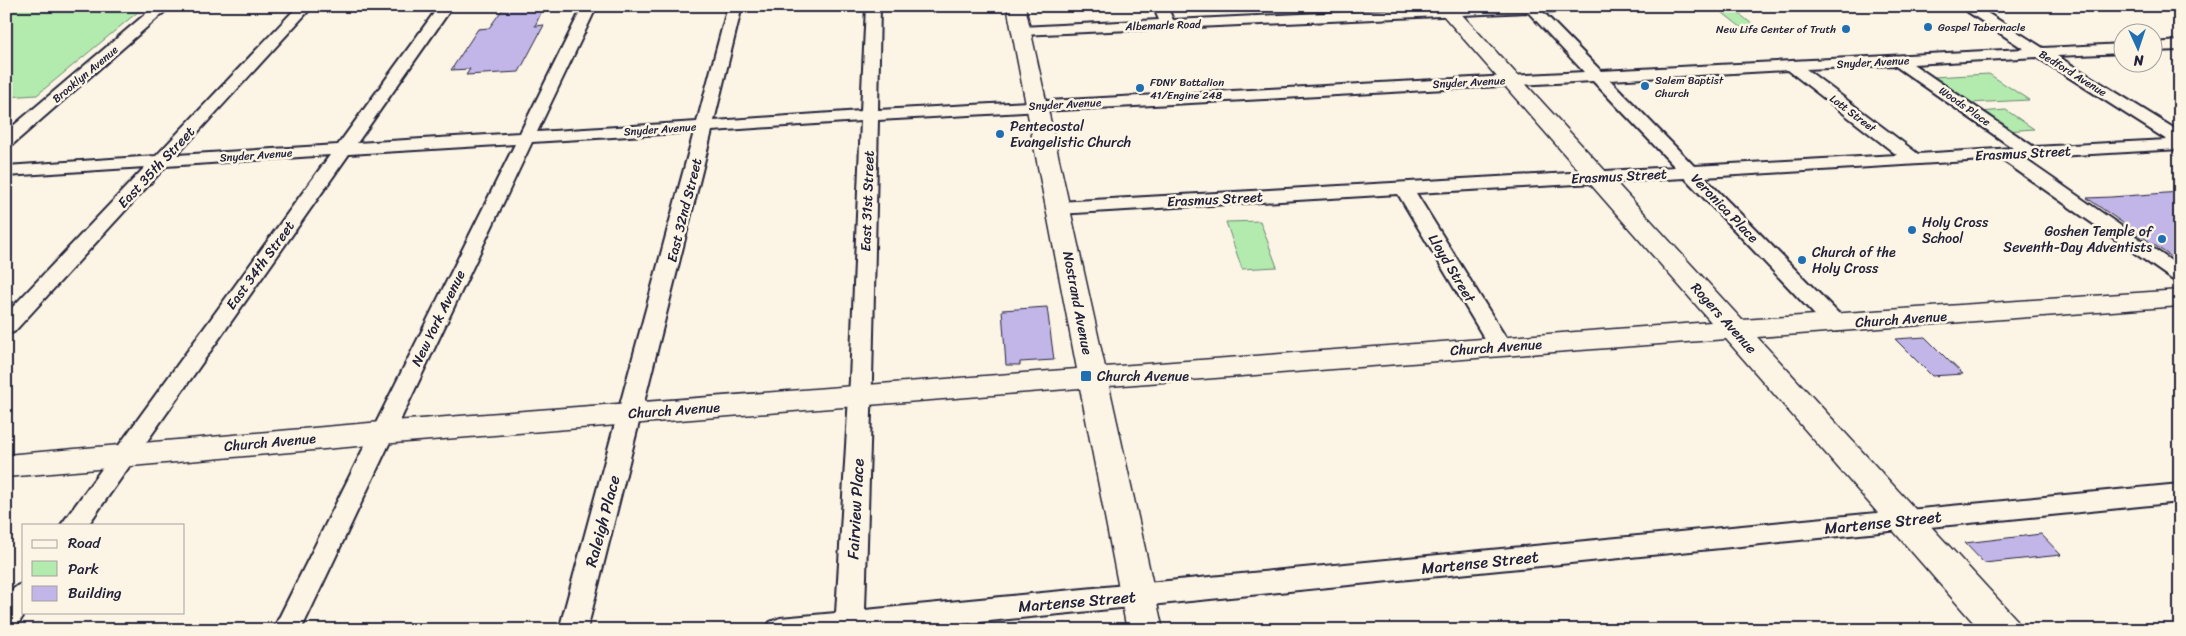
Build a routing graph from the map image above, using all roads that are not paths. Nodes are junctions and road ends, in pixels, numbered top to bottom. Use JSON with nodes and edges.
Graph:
{"nodes":[{"id":1,"x":164,"y":6,"type":"edge"},
{"id":2,"x":306,"y":6,"type":"edge"},
{"id":3,"x":446,"y":6,"type":"edge"},
{"id":4,"x":590,"y":6,"type":"edge"},
{"id":5,"x":735,"y":6,"type":"edge"},
{"id":6,"x":873,"y":6,"type":"edge"},
{"id":7,"x":1016,"y":6,"type":"edge"},
{"id":8,"x":1160,"y":6,"type":"edge"},
{"id":9,"x":1297,"y":6,"type":"edge"},
{"id":10,"x":1574,"y":6,"type":"edge"},
{"id":11,"x":1966,"y":6,"type":"edge"},
{"id":12,"x":1531,"y":7,"type":"edge"},
{"id":13,"x":1447,"y":9,"type":"edge"},
{"id":14,"x":1306,"y":19,"type":"junction"},
{"id":15,"x":1168,"y":25,"type":"junction"},
{"id":16,"x":1022,"y":32,"type":"junction"},
{"id":17,"x":2180,"y":46,"type":"edge"},
{"id":18,"x":2164,"y":47,"type":"edge"},
{"id":19,"x":2114,"y":49,"type":"edge"},
{"id":20,"x":2040,"y":53,"type":"junction"},
{"id":21,"x":1899,"y":60,"type":"junction"},
{"id":22,"x":1792,"y":66,"type":"junction"},
{"id":23,"x":1597,"y":76,"type":"junction"},
{"id":24,"x":1511,"y":80,"type":"junction"},
{"id":25,"x":1036,"y":105,"type":"junction"},
{"id":26,"x":870,"y":116,"type":"junction"},
{"id":27,"x":705,"y":126,"type":"junction"},
{"id":28,"x":525,"y":138,"type":"junction"},
{"id":29,"x":6,"y":141,"type":"edge"},
{"id":30,"x":2180,"y":142,"type":"edge"},
{"id":31,"x":343,"y":149,"type":"junction"},
{"id":32,"x":2030,"y":152,"type":"junction"},
{"id":33,"x":2005,"y":154,"type":"junction"},
{"id":34,"x":1914,"y":159,"type":"junction"},
{"id":35,"x":163,"y":160,"type":"junction"},
{"id":36,"x":6,"y":170,"type":"edge"},
{"id":37,"x":1690,"y":172,"type":"junction"},
{"id":38,"x":1598,"y":178,"type":"junction"},
{"id":39,"x":1404,"y":189,"type":"junction"},
{"id":40,"x":1058,"y":208,"type":"junction"},
{"id":41,"x":2180,"y":276,"type":"edge"},
{"id":42,"x":2180,"y":298,"type":"edge"},
{"id":43,"x":1836,"y":324,"type":"junction"},
{"id":44,"x":6,"y":327,"type":"edge"},
{"id":45,"x":1734,"y":330,"type":"junction"},
{"id":46,"x":1500,"y":346,"type":"junction"},
{"id":47,"x":1093,"y":378,"type":"junction"},
{"id":48,"x":860,"y":396,"type":"junction"},
{"id":49,"x":631,"y":413,"type":"junction"},
{"id":50,"x":382,"y":432,"type":"junction"},
{"id":51,"x":124,"y":455,"type":"junction"},
{"id":52,"x":6,"y":466,"type":"edge"},
{"id":53,"x":2180,"y":494,"type":"edge"},
{"id":54,"x":1906,"y":520,"type":"junction"},
{"id":55,"x":75,"y":524,"type":"edge"},
{"id":56,"x":1138,"y":595,"type":"junction"},
{"id":57,"x":22,"y":597,"type":"edge"},
{"id":58,"x":6,"y":619,"type":"edge"},
{"id":59,"x":850,"y":623,"type":"junction"},
{"id":60,"x":287,"y":630,"type":"edge"},
{"id":61,"x":573,"y":630,"type":"edge"},
{"id":62,"x":780,"y":630,"type":"edge"},
{"id":63,"x":1144,"y":630,"type":"edge"},
{"id":64,"x":2003,"y":630,"type":"edge"}],
"edges":[{"from":1,"to":29,"type":"street","name":"Brooklyn Avenue"},
{"from":2,"to":35,"type":"street","name":"East 35th Street"},
{"from":3,"to":31,"type":"street","name":"East 34th Street"},
{"from":4,"to":28,"type":"street","name":"New York Avenue"},
{"from":5,"to":27,"type":"street","name":"East 32nd Street"},
{"from":6,"to":26,"type":"street","name":"East 31st Street"},
{"from":7,"to":16,"type":"main road","name":"Nostrand Avenue"},
{"from":8,"to":15,"type":"street"},
{"from":9,"to":14,"type":"street"},
{"from":10,"to":12,"type":"street","name":"Albemarle Road"},
{"from":11,"to":20,"type":"street","name":"Bedford Avenue"},
{"from":12,"to":13,"type":"street","name":"Albemarle Road"},
{"from":12,"to":23,"type":"street","name":"Veronica Place"},
{"from":13,"to":14,"type":"street","name":"Albemarle Road"},
{"from":13,"to":24,"type":"main road","name":"Rogers Avenue"},
{"from":14,"to":15,"type":"street","name":"Albemarle Road"},
{"from":15,"to":16,"type":"street","name":"Albemarle Road"},
{"from":16,"to":25,"type":"main road","name":"Nostrand Avenue"},
{"from":17,"to":18,"type":"street"},
{"from":19,"to":20,"type":"street","name":"Snyder Avenue"},
{"from":20,"to":21,"type":"street","name":"Snyder Avenue"},
{"from":20,"to":30,"type":"street","name":"Bedford Avenue"},
{"from":21,"to":22,"type":"street","name":"Snyder Avenue"},
{"from":21,"to":32,"type":"street","name":"Woods Place"},
{"from":22,"to":23,"type":"street","name":"Snyder Avenue"},
{"from":22,"to":34,"type":"street","name":"Lott Street"},
{"from":23,"to":24,"type":"street","name":"Snyder Avenue"},
{"from":23,"to":37,"type":"street","name":"Veronica Place"},
{"from":24,"to":25,"type":"street","name":"Snyder Avenue"},
{"from":24,"to":38,"type":"main road","name":"Rogers Avenue"},
{"from":25,"to":26,"type":"street","name":"Snyder Avenue"},
{"from":25,"to":40,"type":"main road","name":"Nostrand Avenue"},
{"from":26,"to":27,"type":"street","name":"Snyder Avenue"},
{"from":26,"to":48,"type":"street","name":"East 31st Street"},
{"from":27,"to":28,"type":"street","name":"Snyder Avenue"},
{"from":27,"to":49,"type":"street","name":"East 32nd Street"},
{"from":28,"to":31,"type":"street","name":"Snyder Avenue"},
{"from":28,"to":50,"type":"street","name":"New York Avenue"},
{"from":30,"to":32,"type":"street","name":"Erasmus Street"},
{"from":31,"to":35,"type":"street","name":"Snyder Avenue"},
{"from":31,"to":51,"type":"street","name":"East 34th Street"},
{"from":32,"to":33,"type":"street","name":"Erasmus Street"},
{"from":33,"to":34,"type":"street","name":"Erasmus Street"},
{"from":33,"to":41,"type":"street"},
{"from":34,"to":37,"type":"street","name":"Erasmus Street"},
{"from":35,"to":36,"type":"street","name":"Snyder Avenue"},
{"from":35,"to":44,"type":"street","name":"East 35th Street"},
{"from":37,"to":38,"type":"street","name":"Erasmus Street"},
{"from":37,"to":43,"type":"street","name":"Veronica Place"},
{"from":38,"to":39,"type":"street","name":"Erasmus Street"},
{"from":38,"to":45,"type":"main road","name":"Rogers Avenue"},
{"from":39,"to":40,"type":"street","name":"Erasmus Street"},
{"from":39,"to":46,"type":"street","name":"Lloyd Street"},
{"from":40,"to":47,"type":"main road","name":"Nostrand Avenue"},
{"from":42,"to":43,"type":"main road","name":"Church Avenue"},
{"from":43,"to":45,"type":"main road","name":"Church Avenue"},
{"from":45,"to":46,"type":"main road","name":"Church Avenue"},
{"from":45,"to":54,"type":"main road","name":"Rogers Avenue"},
{"from":46,"to":47,"type":"main road","name":"Church Avenue"},
{"from":47,"to":48,"type":"main road","name":"Church Avenue"},
{"from":47,"to":56,"type":"main road","name":"Nostrand Avenue"},
{"from":48,"to":49,"type":"main road","name":"Church Avenue"},
{"from":48,"to":59,"type":"street","name":"Fairview Place"},
{"from":49,"to":50,"type":"main road","name":"Church Avenue"},
{"from":49,"to":61,"type":"street","name":"Raleigh Place"},
{"from":50,"to":51,"type":"main road","name":"Church Avenue"},
{"from":50,"to":60,"type":"street","name":"New York Avenue"},
{"from":51,"to":52,"type":"main road","name":"Church Avenue"},
{"from":51,"to":55,"type":"street","name":"East 34th Street"},
{"from":53,"to":54,"type":"street","name":"Martense Street"},
{"from":54,"to":56,"type":"street","name":"Martense Street"},
{"from":54,"to":64,"type":"main road","name":"Rogers Avenue"},
{"from":56,"to":59,"type":"street","name":"Martense Street"},
{"from":56,"to":63,"type":"main road","name":"Nostrand Avenue"},
{"from":57,"to":58,"type":"street"},
{"from":59,"to":62,"type":"street","name":"Martense Street"}]}
